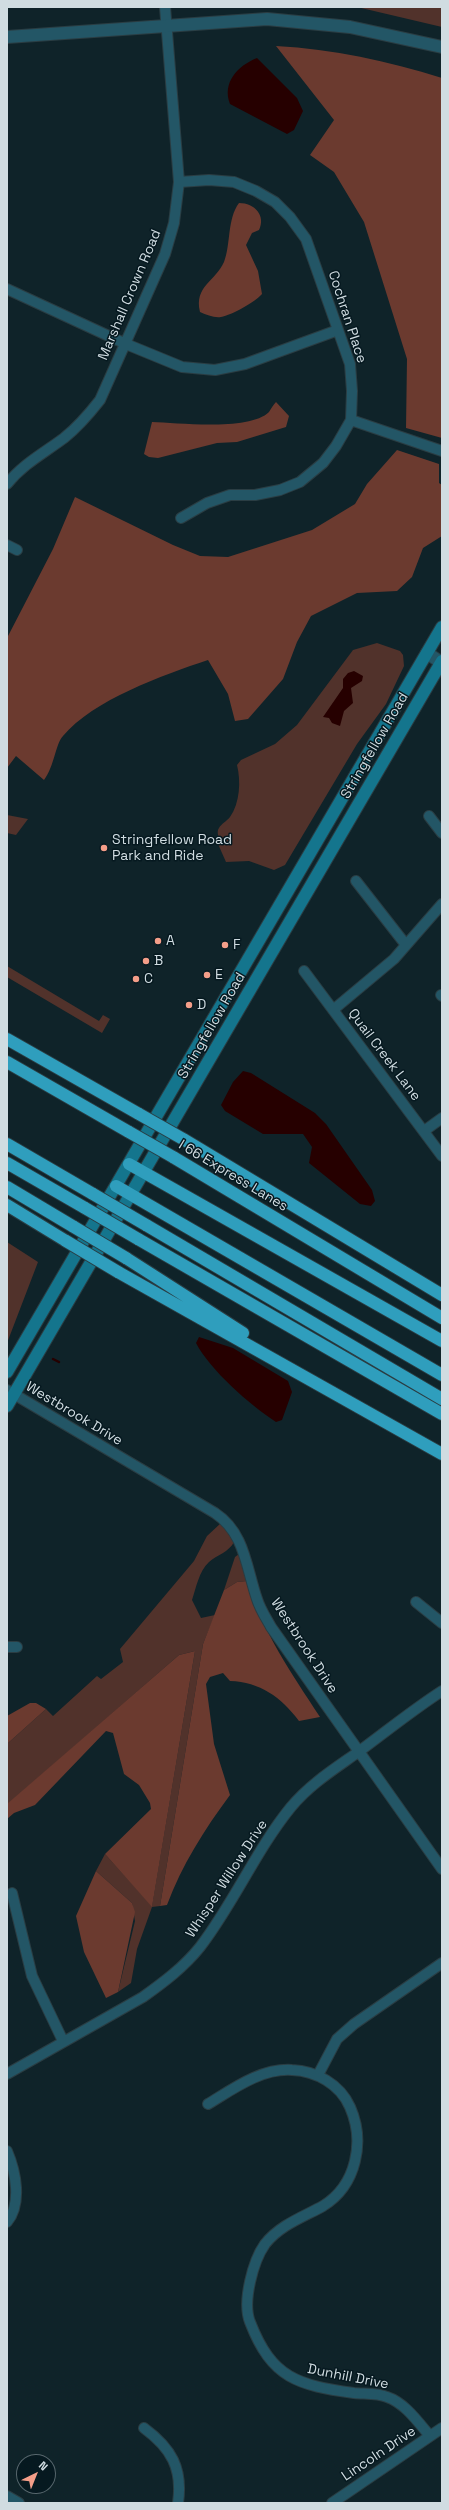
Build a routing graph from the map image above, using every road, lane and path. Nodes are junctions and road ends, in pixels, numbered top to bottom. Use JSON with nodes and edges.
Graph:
{"nodes":[{"id":1,"x":165,"y":7,"type":"edge"},
{"id":2,"x":167,"y":24,"type":"junction"},
{"id":3,"x":7,"y":37,"type":"edge"},
{"id":4,"x":442,"y":47,"type":"edge"},
{"id":5,"x":179,"y":182,"type":"junction"},
{"id":6,"x":7,"y":289,"type":"edge"},
{"id":7,"x":338,"y":330,"type":"junction"},
{"id":8,"x":126,"y":344,"type":"junction"},
{"id":9,"x":351,"y":420,"type":"junction"},
{"id":10,"x":442,"y":452,"type":"edge"},
{"id":11,"x":7,"y":484,"type":"edge"},
{"id":12,"x":181,"y":518,"type":"dead end"},
{"id":13,"x":7,"y":545,"type":"edge"},
{"id":14,"x":17,"y":550,"type":"dead end"},
{"id":15,"x":442,"y":627,"type":"edge"},
{"id":16,"x":439,"y":640,"type":"edge"},
{"id":17,"x":427,"y":653,"type":"junction"},
{"id":18,"x":442,"y":662,"type":"edge"},
{"id":19,"x":429,"y":816,"type":"dead end"},
{"id":20,"x":442,"y":833,"type":"edge"},
{"id":21,"x":356,"y":881,"type":"dead end"},
{"id":22,"x":442,"y":904,"type":"edge"},
{"id":23,"x":406,"y":945,"type":"junction"},
{"id":24,"x":304,"y":971,"type":"dead end"},
{"id":25,"x":333,"y":1010,"type":"junction"},
{"id":26,"x":7,"y":1039,"type":"edge"},
{"id":27,"x":7,"y":1062,"type":"edge"},
{"id":28,"x":442,"y":1118,"type":"edge"},
{"id":29,"x":424,"y":1132,"type":"junction"},
{"id":30,"x":7,"y":1144,"type":"edge"},
{"id":31,"x":442,"y":1156,"type":"edge"},
{"id":32,"x":7,"y":1163,"type":"edge"},
{"id":33,"x":129,"y":1164,"type":"junction"},
{"id":34,"x":144,"y":1172,"type":"junction"},
{"id":35,"x":116,"y":1186,"type":"junction"},
{"id":36,"x":7,"y":1187,"type":"edge"},
{"id":37,"x":131,"y":1195,"type":"junction"},
{"id":38,"x":7,"y":1205,"type":"edge"},
{"id":39,"x":442,"y":1295,"type":"edge"},
{"id":40,"x":442,"y":1318,"type":"edge"},
{"id":41,"x":442,"y":1341,"type":"edge"},
{"id":42,"x":7,"y":1372,"type":"edge"},
{"id":43,"x":442,"y":1375,"type":"edge"},
{"id":44,"x":325,"y":1387,"type":"junction"},
{"id":45,"x":11,"y":1392,"type":"edge"},
{"id":46,"x":442,"y":1399,"type":"edge"},
{"id":47,"x":7,"y":1406,"type":"edge"},
{"id":48,"x":442,"y":1414,"type":"edge"},
{"id":49,"x":442,"y":1454,"type":"edge"},
{"id":50,"x":416,"y":1602,"type":"dead end"},
{"id":51,"x":442,"y":1623,"type":"edge"},
{"id":52,"x":442,"y":1691,"type":"edge"},
{"id":53,"x":359,"y":1751,"type":"junction"},
{"id":54,"x":442,"y":1869,"type":"edge"},
{"id":55,"x":12,"y":1893,"type":"dead end"},
{"id":56,"x":442,"y":1963,"type":"edge"},
{"id":57,"x":63,"y":2041,"type":"junction"},
{"id":58,"x":7,"y":2074,"type":"edge"},
{"id":59,"x":318,"y":2075,"type":"junction"},
{"id":60,"x":208,"y":2104,"type":"dead end"},
{"id":61,"x":7,"y":2152,"type":"edge"},
{"id":62,"x":7,"y":2222,"type":"edge"},
{"id":63,"x":144,"y":2428,"type":"dead end"},
{"id":64,"x":442,"y":2428,"type":"edge"},
{"id":65,"x":430,"y":2436,"type":"junction"},
{"id":66,"x":7,"y":2496,"type":"edge"},
{"id":67,"x":19,"y":2503,"type":"edge"},
{"id":68,"x":178,"y":2503,"type":"edge"},
{"id":69,"x":332,"y":2503,"type":"edge"}],
"edges":[{"from":1,"to":2,"type":"street","name":"Marshall Crown Road"},
{"from":2,"to":3,"type":"street"},
{"from":2,"to":4,"type":"street"},
{"from":2,"to":5,"type":"street","name":"Marshall Crown Road"},
{"from":5,"to":7,"type":"street","name":"Cochran Place"},
{"from":5,"to":8,"type":"street","name":"Marshall Crown Road"},
{"from":6,"to":8,"type":"street"},
{"from":7,"to":8,"type":"street"},
{"from":7,"to":9,"type":"street","name":"Cochran Place"},
{"from":8,"to":11,"type":"street","name":"Marshall Crown Road"},
{"from":9,"to":10,"type":"street"},
{"from":9,"to":12,"type":"street"},
{"from":13,"to":14,"type":"street"},
{"from":15,"to":16,"type":"main road","name":"Stringfellow Road"},
{"from":16,"to":17,"type":"main road","name":"Stringfellow Road"},
{"from":17,"to":18,"type":"street"},
{"from":17,"to":33,"type":"main road","name":"Stringfellow Road"},
{"from":18,"to":34,"type":"main road","name":"Stringfellow Road"},
{"from":19,"to":20,"type":"street"},
{"from":21,"to":23,"type":"street"},
{"from":22,"to":23,"type":"street"},
{"from":23,"to":25,"type":"street"},
{"from":24,"to":25,"type":"street","name":"Quail Creek Lane"},
{"from":25,"to":29,"type":"street","name":"Quail Creek Lane"},
{"from":26,"to":39,"type":"highway","bridge":true},
{"from":27,"to":40,"type":"highway","name":"I 66 Express Lanes","bridge":true},
{"from":28,"to":29,"type":"street"},
{"from":29,"to":31,"type":"street","name":"Quail Creek Lane"},
{"from":30,"to":46,"type":"highway","bridge":true},
{"from":32,"to":48,"type":"highway","bridge":true},
{"from":33,"to":34,"type":"highway"},
{"from":33,"to":35,"type":"main road","name":"Stringfellow Road"},
{"from":34,"to":37,"type":"main road","name":"Stringfellow Road"},
{"from":34,"to":41,"type":"highway"},
{"from":35,"to":37,"type":"highway"},
{"from":35,"to":42,"type":"main road","name":"Stringfellow Road"},
{"from":36,"to":44,"type":"highway","bridge":true},
{"from":37,"to":43,"type":"highway"},
{"from":37,"to":45,"type":"main road","name":"Stringfellow Road"},
{"from":38,"to":44,"type":"highway","bridge":true},
{"from":44,"to":49,"type":"highway"},
{"from":45,"to":47,"type":"main road","name":"Stringfellow Road"},
{"from":45,"to":53,"type":"street","name":"Westbrook Drive"},
{"from":50,"to":51,"type":"street"},
{"from":52,"to":53,"type":"street","name":"Whisper Willow Drive"},
{"from":53,"to":54,"type":"street","name":"Westbrook Drive"},
{"from":53,"to":57,"type":"street","name":"Whisper Willow Drive"},
{"from":55,"to":57,"type":"street"},
{"from":56,"to":59,"type":"street"},
{"from":57,"to":58,"type":"street","name":"Whisper Willow Drive"},
{"from":59,"to":60,"type":"street","name":"Dunhill Drive"},
{"from":59,"to":65,"type":"street","name":"Dunhill Drive"},
{"from":61,"to":62,"type":"street"},
{"from":63,"to":68,"type":"street"},
{"from":64,"to":65,"type":"street","name":"Lincoln Drive"},
{"from":65,"to":69,"type":"street","name":"Lincoln Drive"},
{"from":66,"to":67,"type":"street"}]}
